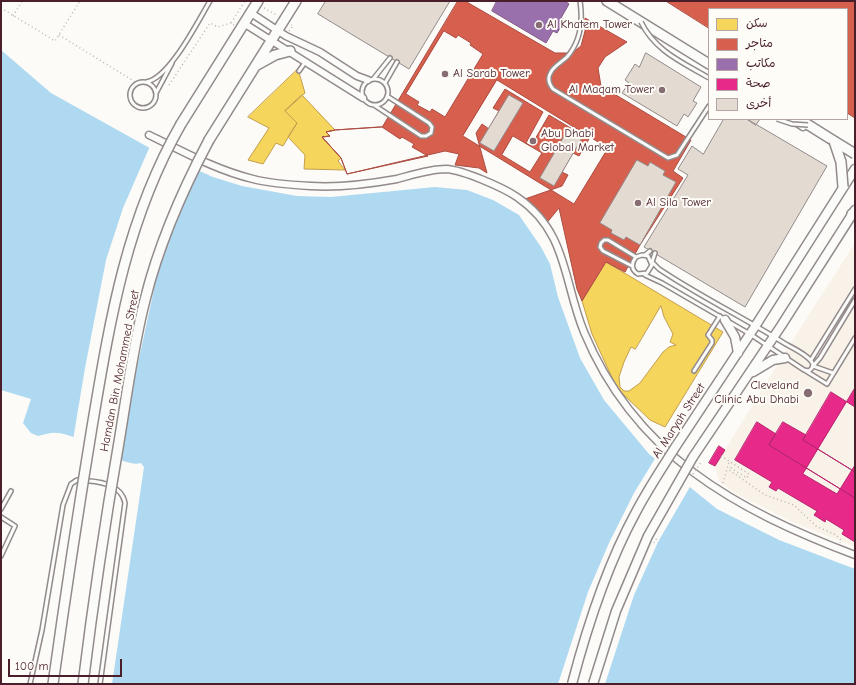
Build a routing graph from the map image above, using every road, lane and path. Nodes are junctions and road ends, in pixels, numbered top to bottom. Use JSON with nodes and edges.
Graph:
{"nodes":[{"id":1,"x":22,"y":1,"type":"edge"},
{"id":2,"x":80,"y":1,"type":"edge"},
{"id":3,"x":210,"y":1,"type":"edge"},
{"id":4,"x":296,"y":1,"type":"edge"},
{"id":5,"x":580,"y":1,"type":"edge"},
{"id":6,"x":600,"y":1,"type":"edge"},
{"id":7,"x":608,"y":1,"type":"edge"},
{"id":8,"x":258,"y":2,"type":"edge"},
{"id":9,"x":1,"y":8,"type":"edge"},
{"id":10,"x":251,"y":13,"type":"junction"},
{"id":11,"x":13,"y":16,"type":"junction"},
{"id":12,"x":284,"y":20,"type":"junction"},
{"id":13,"x":641,"y":22,"type":"junction"},
{"id":14,"x":231,"y":23,"type":"dead end"},
{"id":15,"x":245,"y":24,"type":"junction"},
{"id":16,"x":292,"y":26,"type":"dead end"},
{"id":17,"x":278,"y":30,"type":"junction"},
{"id":18,"x":59,"y":34,"type":"junction"},
{"id":19,"x":272,"y":40,"type":"junction"},
{"id":20,"x":290,"y":51,"type":"junction"},
{"id":21,"x":390,"y":58,"type":"dead end"},
{"id":22,"x":173,"y":61,"type":"junction"},
{"id":23,"x":306,"y":61,"type":"junction"},
{"id":24,"x":397,"y":62,"type":"dead end"},
{"id":25,"x":708,"y":63,"type":"edge"},
{"id":26,"x":256,"y":66,"type":"junction"},
{"id":27,"x":708,"y":67,"type":"edge"},
{"id":28,"x":299,"y":71,"type":"dead end"},
{"id":29,"x":708,"y":77,"type":"edge"},
{"id":30,"x":371,"y":79,"type":"junction"},
{"id":31,"x":146,"y":82,"type":"junction"},
{"id":32,"x":137,"y":83,"type":"junction"},
{"id":33,"x":385,"y":83,"type":"junction"},
{"id":34,"x":169,"y":85,"type":"dead end"},
{"id":35,"x":156,"y":94,"type":"junction"},
{"id":36,"x":387,"y":96,"type":"junction"},
{"id":37,"x":363,"y":98,"type":"junction"},
{"id":38,"x":374,"y":105,"type":"junction"},
{"id":39,"x":708,"y":108,"type":"edge"},
{"id":40,"x":780,"y":120,"type":"edge"},
{"id":41,"x":793,"y":120,"type":"edge"},
{"id":42,"x":800,"y":120,"type":"edge"},
{"id":43,"x":808,"y":125,"type":"junction"},
{"id":44,"x":149,"y":135,"type":"dead end"},
{"id":45,"x":834,"y":141,"type":"junction"},
{"id":46,"x":855,"y":149,"type":"edge"},
{"id":47,"x":854,"y":156,"type":"edge"},
{"id":48,"x":855,"y":169,"type":"edge"},
{"id":49,"x":843,"y":187,"type":"junction"},
{"id":50,"x":854,"y":212,"type":"edge"},
{"id":51,"x":650,"y":251,"type":"dead end"},
{"id":52,"x":655,"y":254,"type":"dead end"},
{"id":53,"x":645,"y":255,"type":"junction"},
{"id":54,"x":636,"y":257,"type":"junction"},
{"id":55,"x":652,"y":262,"type":"junction"},
{"id":56,"x":632,"y":266,"type":"junction"},
{"id":57,"x":644,"y":275,"type":"junction"},
{"id":58,"x":855,"y":289,"type":"edge"},
{"id":59,"x":855,"y":300,"type":"edge"},
{"id":60,"x":722,"y":318,"type":"junction"},
{"id":61,"x":756,"y":325,"type":"junction"},
{"id":62,"x":750,"y":334,"type":"junction"},
{"id":63,"x":775,"y":336,"type":"junction"},
{"id":64,"x":855,"y":338,"type":"edge"},
{"id":65,"x":768,"y":346,"type":"junction"},
{"id":66,"x":738,"y":353,"type":"junction"},
{"id":67,"x":785,"y":358,"type":"junction"},
{"id":68,"x":811,"y":360,"type":"junction"},
{"id":69,"x":813,"y":366,"type":"junction"},
{"id":70,"x":804,"y":370,"type":"junction"},
{"id":71,"x":694,"y":371,"type":"dead end"},
{"id":72,"x":833,"y":373,"type":"junction"},
{"id":73,"x":749,"y":374,"type":"junction"},
{"id":74,"x":721,"y":456,"type":"dead end"},
{"id":75,"x":702,"y":462,"type":"dead end"},
{"id":76,"x":730,"y":462,"type":"junction"},
{"id":77,"x":693,"y":474,"type":"dead end"},
{"id":78,"x":719,"y":490,"type":"junction"},
{"id":79,"x":11,"y":491,"type":"dead end"},
{"id":80,"x":1,"y":510,"type":"edge"},
{"id":81,"x":1,"y":517,"type":"edge"},
{"id":82,"x":659,"y":533,"type":"dead end"},
{"id":83,"x":652,"y":547,"type":"dead end"},
{"id":84,"x":838,"y":548,"type":"junction"},
{"id":85,"x":855,"y":555,"type":"edge"},
{"id":86,"x":1,"y":556,"type":"edge"},
{"id":87,"x":30,"y":684,"type":"edge"},
{"id":88,"x":53,"y":684,"type":"edge"},
{"id":89,"x":84,"y":684,"type":"edge"},
{"id":90,"x":100,"y":684,"type":"edge"},
{"id":91,"x":572,"y":684,"type":"edge"},
{"id":92,"x":593,"y":684,"type":"edge"}],
"edges":[{"from":1,"to":11,"type":"path"},
{"from":2,"to":18,"type":"path"},
{"from":3,"to":22,"type":"lane"},
{"from":4,"to":12,"type":"main road","name":"Hamdan Bin Mohammed Street"},
{"from":5,"to":39,"type":"lane"},
{"from":6,"to":27,"type":"street"},
{"from":7,"to":13,"type":"main road"},
{"from":8,"to":10,"type":"main road","name":"Hamdan Bin Mohammed Street"},
{"from":8,"to":12,"type":"path"},
{"from":9,"to":11,"type":"path"},
{"from":10,"to":15,"type":"main road","name":"Hamdan Bin Mohammed Street"},
{"from":10,"to":17,"type":"street"},
{"from":11,"to":18,"type":"path"},
{"from":12,"to":16,"type":"path"},
{"from":12,"to":17,"type":"main road","name":"Hamdan Bin Mohammed Street"},
{"from":13,"to":25,"type":"main road"},
{"from":13,"to":29,"type":"lane","bridge":true},
{"from":14,"to":34,"type":"path"},
{"from":15,"to":19,"type":"street"},
{"from":15,"to":88,"type":"main road","name":"Hamdan Bin Mohammed Street","bridge":true},
{"from":17,"to":19,"type":"main road","name":"Hamdan Bin Mohammed Street"},
{"from":17,"to":30,"type":"street"},
{"from":18,"to":32,"type":"path"},
{"from":19,"to":20,"type":"street"},
{"from":19,"to":26,"type":"main road","name":"Hamdan Bin Mohammed Street"},
{"from":20,"to":23,"type":"street"},
{"from":20,"to":26,"type":"main road"},
{"from":21,"to":30,"type":"lane"},
{"from":22,"to":31,"type":"lane"},
{"from":22,"to":35,"type":"lane"},
{"from":23,"to":28,"type":"lane"},
{"from":23,"to":37,"type":"street"},
{"from":24,"to":33,"type":"lane"},
{"from":26,"to":89,"type":"main road","name":"Hamdan Bin Mohammed Street","bridge":true},
{"from":30,"to":33,"type":"lane"},
{"from":30,"to":37,"type":"lane"},
{"from":31,"to":32,"type":"lane"},
{"from":31,"to":35,"type":"lane"},
{"from":32,"to":35,"type":"lane"},
{"from":33,"to":36,"type":"lane"},
{"from":36,"to":38,"type":"lane"},
{"from":36,"to":38,"type":"lane"},
{"from":37,"to":38,"type":"lane"},
{"from":40,"to":43,"type":"lane","bridge":true},
{"from":41,"to":47,"type":"street"},
{"from":42,"to":43,"type":"main road","bridge":true},
{"from":43,"to":45,"type":"main road"},
{"from":44,"to":78,"type":"street"},
{"from":45,"to":47,"type":"main road","bridge":true},
{"from":45,"to":49,"type":"main road","bridge":true},
{"from":46,"to":47,"type":"street"},
{"from":48,"to":49,"type":"street","name":"Al Maryah Street"},
{"from":49,"to":61,"type":"street","name":"Al Maryah Street"},
{"from":50,"to":63,"type":"street"},
{"from":51,"to":53,"type":"lane"},
{"from":52,"to":55,"type":"lane"},
{"from":53,"to":54,"type":"lane"},
{"from":53,"to":55,"type":"lane"},
{"from":54,"to":56,"type":"lane"},
{"from":54,"to":56,"type":"lane"},
{"from":55,"to":57,"type":"lane"},
{"from":55,"to":61,"type":"lane"},
{"from":56,"to":57,"type":"lane"},
{"from":57,"to":60,"type":"lane"},
{"from":58,"to":68,"type":"lane"},
{"from":59,"to":69,"type":"lane"},
{"from":60,"to":62,"type":"lane"},
{"from":60,"to":66,"type":"street"},
{"from":60,"to":71,"type":"lane"},
{"from":61,"to":62,"type":"street","name":"Al Maryah Street"},
{"from":61,"to":63,"type":"lane"},
{"from":62,"to":65,"type":"lane"},
{"from":62,"to":66,"type":"street","name":"Al Maryah Street"},
{"from":63,"to":65,"type":"street"},
{"from":63,"to":68,"type":"lane"},
{"from":64,"to":72,"type":"lane"},
{"from":65,"to":67,"type":"lane"},
{"from":65,"to":73,"type":"street"},
{"from":66,"to":91,"type":"street","name":"Al Maryah Street","bridge":true},
{"from":67,"to":70,"type":"lane"},
{"from":67,"to":73,"type":"street"},
{"from":68,"to":69,"type":"lane"},
{"from":69,"to":70,"type":"lane"},
{"from":69,"to":72,"type":"lane"},
{"from":70,"to":72,"type":"lane"},
{"from":73,"to":92,"type":"street","bridge":true},
{"from":74,"to":76,"type":"path"},
{"from":75,"to":77,"type":"path","bridge":true},
{"from":76,"to":78,"type":"path"},
{"from":76,"to":84,"type":"path"},
{"from":78,"to":84,"type":"street"},
{"from":79,"to":80,"type":"lane"},
{"from":81,"to":86,"type":"lane"},
{"from":82,"to":83,"type":"path","bridge":true},
{"from":84,"to":85,"type":"street"},
{"from":87,"to":90,"type":"lane"}]}
